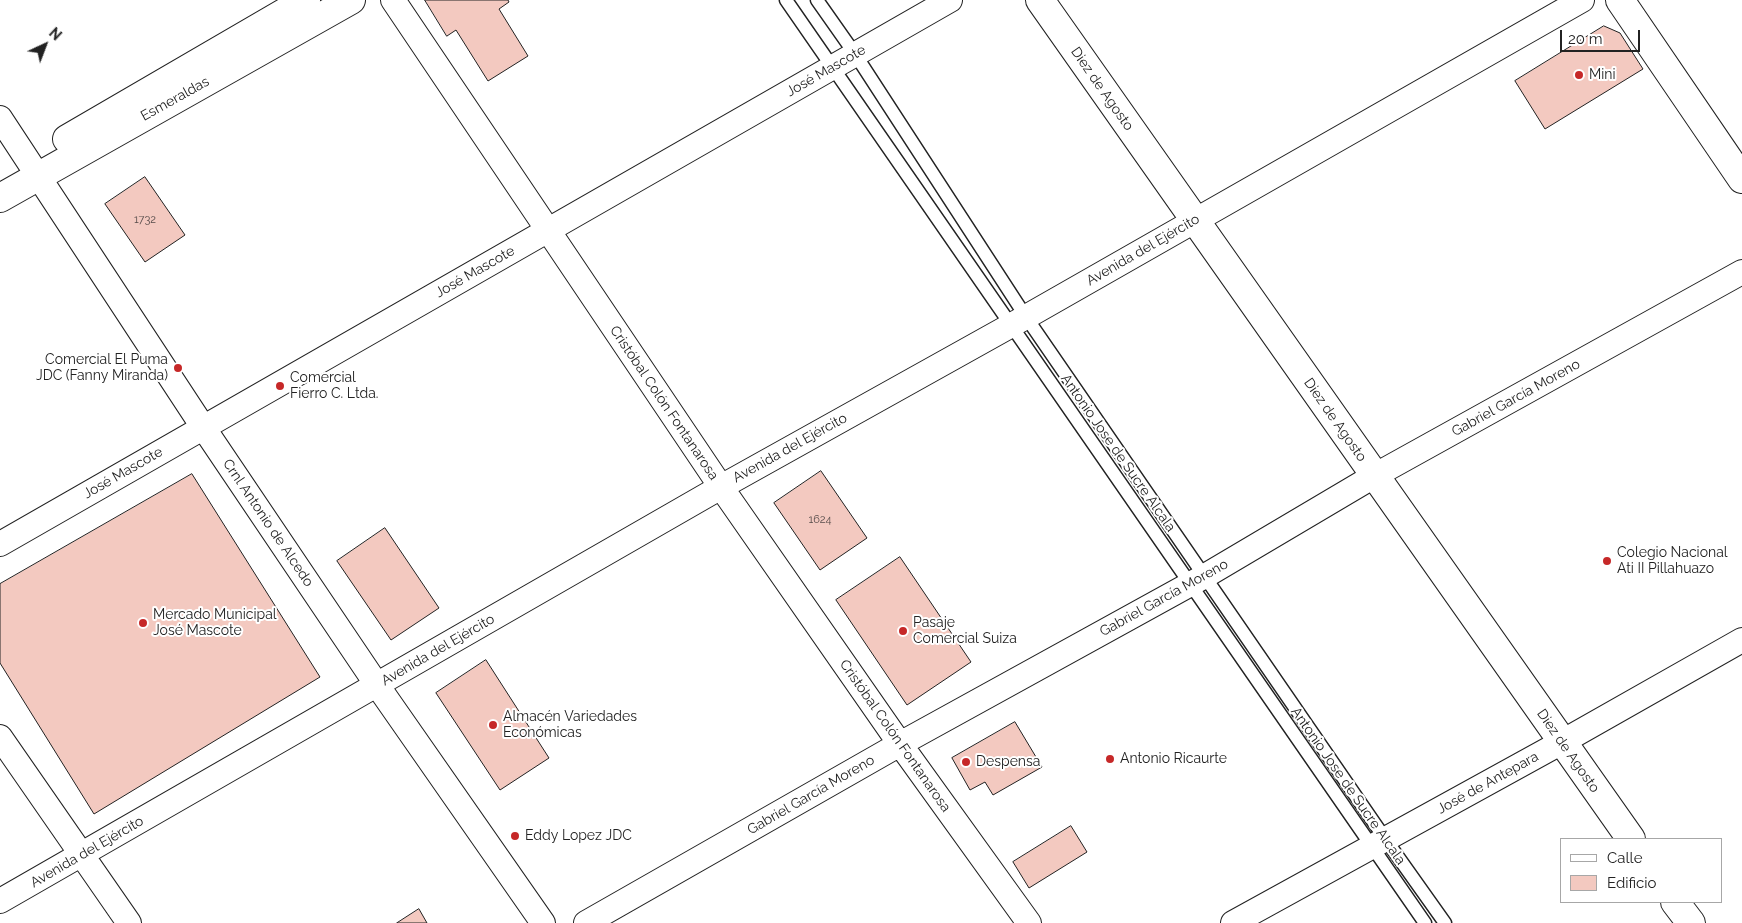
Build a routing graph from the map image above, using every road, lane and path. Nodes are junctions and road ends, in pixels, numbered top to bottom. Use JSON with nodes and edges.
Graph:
{"nodes":[{"id":1,"x":306,"y":0,"type":"edge"},
{"id":2,"x":351,"y":0,"type":"edge"},
{"id":3,"x":393,"y":0,"type":"edge"},
{"id":4,"x":786,"y":0,"type":"edge"},
{"id":5,"x":817,"y":0,"type":"edge"},
{"id":6,"x":950,"y":0,"type":"edge"},
{"id":7,"x":1040,"y":0,"type":"edge"},
{"id":8,"x":1582,"y":0,"type":"edge"},
{"id":9,"x":1620,"y":0,"type":"edge"},
{"id":10,"x":855,"y":54,"type":"junction"},
{"id":11,"x":833,"y":68,"type":"junction"},
{"id":12,"x":0,"y":118,"type":"edge"},
{"id":13,"x":34,"y":168,"type":"junction"},
{"id":14,"x":0,"y":177,"type":"edge"},
{"id":15,"x":1742,"y":179,"type":"edge"},
{"id":16,"x":0,"y":198,"type":"edge"},
{"id":17,"x":1194,"y":220,"type":"junction"},
{"id":18,"x":548,"y":229,"type":"junction"},
{"id":19,"x":1742,"y":272,"type":"edge"},
{"id":20,"x":1018,"y":321,"type":"junction"},
{"id":21,"x":203,"y":427,"type":"junction"},
{"id":22,"x":1374,"y":476,"type":"junction"},
{"id":23,"x":720,"y":487,"type":"junction"},
{"id":24,"x":0,"y":544,"type":"edge"},
{"id":25,"x":1197,"y":580,"type":"junction"},
{"id":26,"x":1742,"y":640,"type":"edge"},
{"id":27,"x":377,"y":685,"type":"junction"},
{"id":28,"x":0,"y":737,"type":"edge"},
{"id":29,"x":1562,"y":742,"type":"junction"},
{"id":30,"x":900,"y":744,"type":"junction"},
{"id":31,"x":1630,"y":838,"type":"edge"},
{"id":32,"x":1379,"y":843,"type":"junction"},
{"id":33,"x":83,"y":854,"type":"junction"},
{"id":34,"x":0,"y":901,"type":"edge"},
{"id":35,"x":1676,"y":903,"type":"edge"},
{"id":36,"x":129,"y":923,"type":"edge"},
{"id":37,"x":544,"y":923,"type":"edge"},
{"id":38,"x":586,"y":923,"type":"edge"},
{"id":39,"x":1028,"y":923,"type":"edge"},
{"id":40,"x":1233,"y":923,"type":"edge"},
{"id":41,"x":1424,"y":923,"type":"edge"},
{"id":42,"x":1445,"y":923,"type":"edge"},
{"id":43,"x":1690,"y":923,"type":"edge"}],
"edges":[{"from":1,"to":13,"type":"street","name":"Esmeraldas"},
{"from":2,"to":13,"type":"street","name":"Esmeraldas"},
{"from":3,"to":18,"type":"street","name":"Cristóbal Colón Fontanarosa"},
{"from":4,"to":11,"type":"lane","name":"Antonio Jose de Sucre Alcala"},
{"from":5,"to":10,"type":"lane","name":"Antonio Jose de Sucre Alcala"},
{"from":6,"to":10,"type":"street","name":"José Mascote"},
{"from":7,"to":17,"type":"street","name":"Diez de Agosto"},
{"from":8,"to":17,"type":"street","name":"Avenida del Ejército"},
{"from":9,"to":15,"type":"street"},
{"from":10,"to":11,"type":"street","name":"José Mascote"},
{"from":10,"to":20,"type":"lane","name":"Antonio Jose de Sucre Alcala"},
{"from":11,"to":18,"type":"street","name":"José Mascote"},
{"from":11,"to":20,"type":"lane","name":"Antonio Jose de Sucre Alcala"},
{"from":12,"to":13,"type":"street","name":"Crnl Antonio de Alcedo"},
{"from":13,"to":14,"type":"street","name":"Esmeraldas"},
{"from":13,"to":16,"type":"street","name":"Esmeraldas"},
{"from":13,"to":21,"type":"street","name":"Crnl Antonio de Alcedo"},
{"from":17,"to":20,"type":"street","name":"Avenida del Ejército"},
{"from":17,"to":22,"type":"street","name":"Diez de Agosto"},
{"from":18,"to":21,"type":"street","name":"José Mascote"},
{"from":18,"to":23,"type":"street","name":"Cristóbal Colón Fontanarosa"},
{"from":19,"to":22,"type":"street","name":"Gabriel García Moreno"},
{"from":20,"to":23,"type":"street","name":"Avenida del Ejército"},
{"from":20,"to":25,"type":"lane","name":"Antonio Jose de Sucre Alcala"},
{"from":21,"to":24,"type":"street","name":"José Mascote"},
{"from":21,"to":27,"type":"street","name":"Crnl Antonio de Alcedo"},
{"from":22,"to":25,"type":"street","name":"Gabriel García Moreno"},
{"from":22,"to":29,"type":"street","name":"Diez de Agosto"},
{"from":23,"to":27,"type":"street","name":"Avenida del Ejército"},
{"from":23,"to":30,"type":"street","name":"Cristóbal Colón Fontanarosa"},
{"from":25,"to":30,"type":"street","name":"Gabriel García Moreno"},
{"from":25,"to":32,"type":"lane","name":"Antonio Jose de Sucre Alcala"},
{"from":26,"to":29,"type":"street","name":"José de Antepara"},
{"from":27,"to":33,"type":"street","name":"Avenida del Ejército"},
{"from":27,"to":37,"type":"street","name":"Crnl Antonio de Alcedo"},
{"from":28,"to":33,"type":"street"},
{"from":29,"to":31,"type":"street","name":"Diez de Agosto"},
{"from":29,"to":32,"type":"street","name":"José de Antepara"},
{"from":30,"to":38,"type":"street","name":"Gabriel García Moreno"},
{"from":30,"to":39,"type":"street","name":"Cristóbal Colón Fontanarosa"},
{"from":32,"to":40,"type":"street","name":"José de Antepara"},
{"from":32,"to":41,"type":"lane","name":"Antonio Jose de Sucre Alcala"},
{"from":32,"to":42,"type":"lane","name":"Antonio Jose de Sucre Alcala"},
{"from":33,"to":34,"type":"street","name":"Avenida del Ejército"},
{"from":33,"to":36,"type":"street"},
{"from":35,"to":43,"type":"street"}]}
